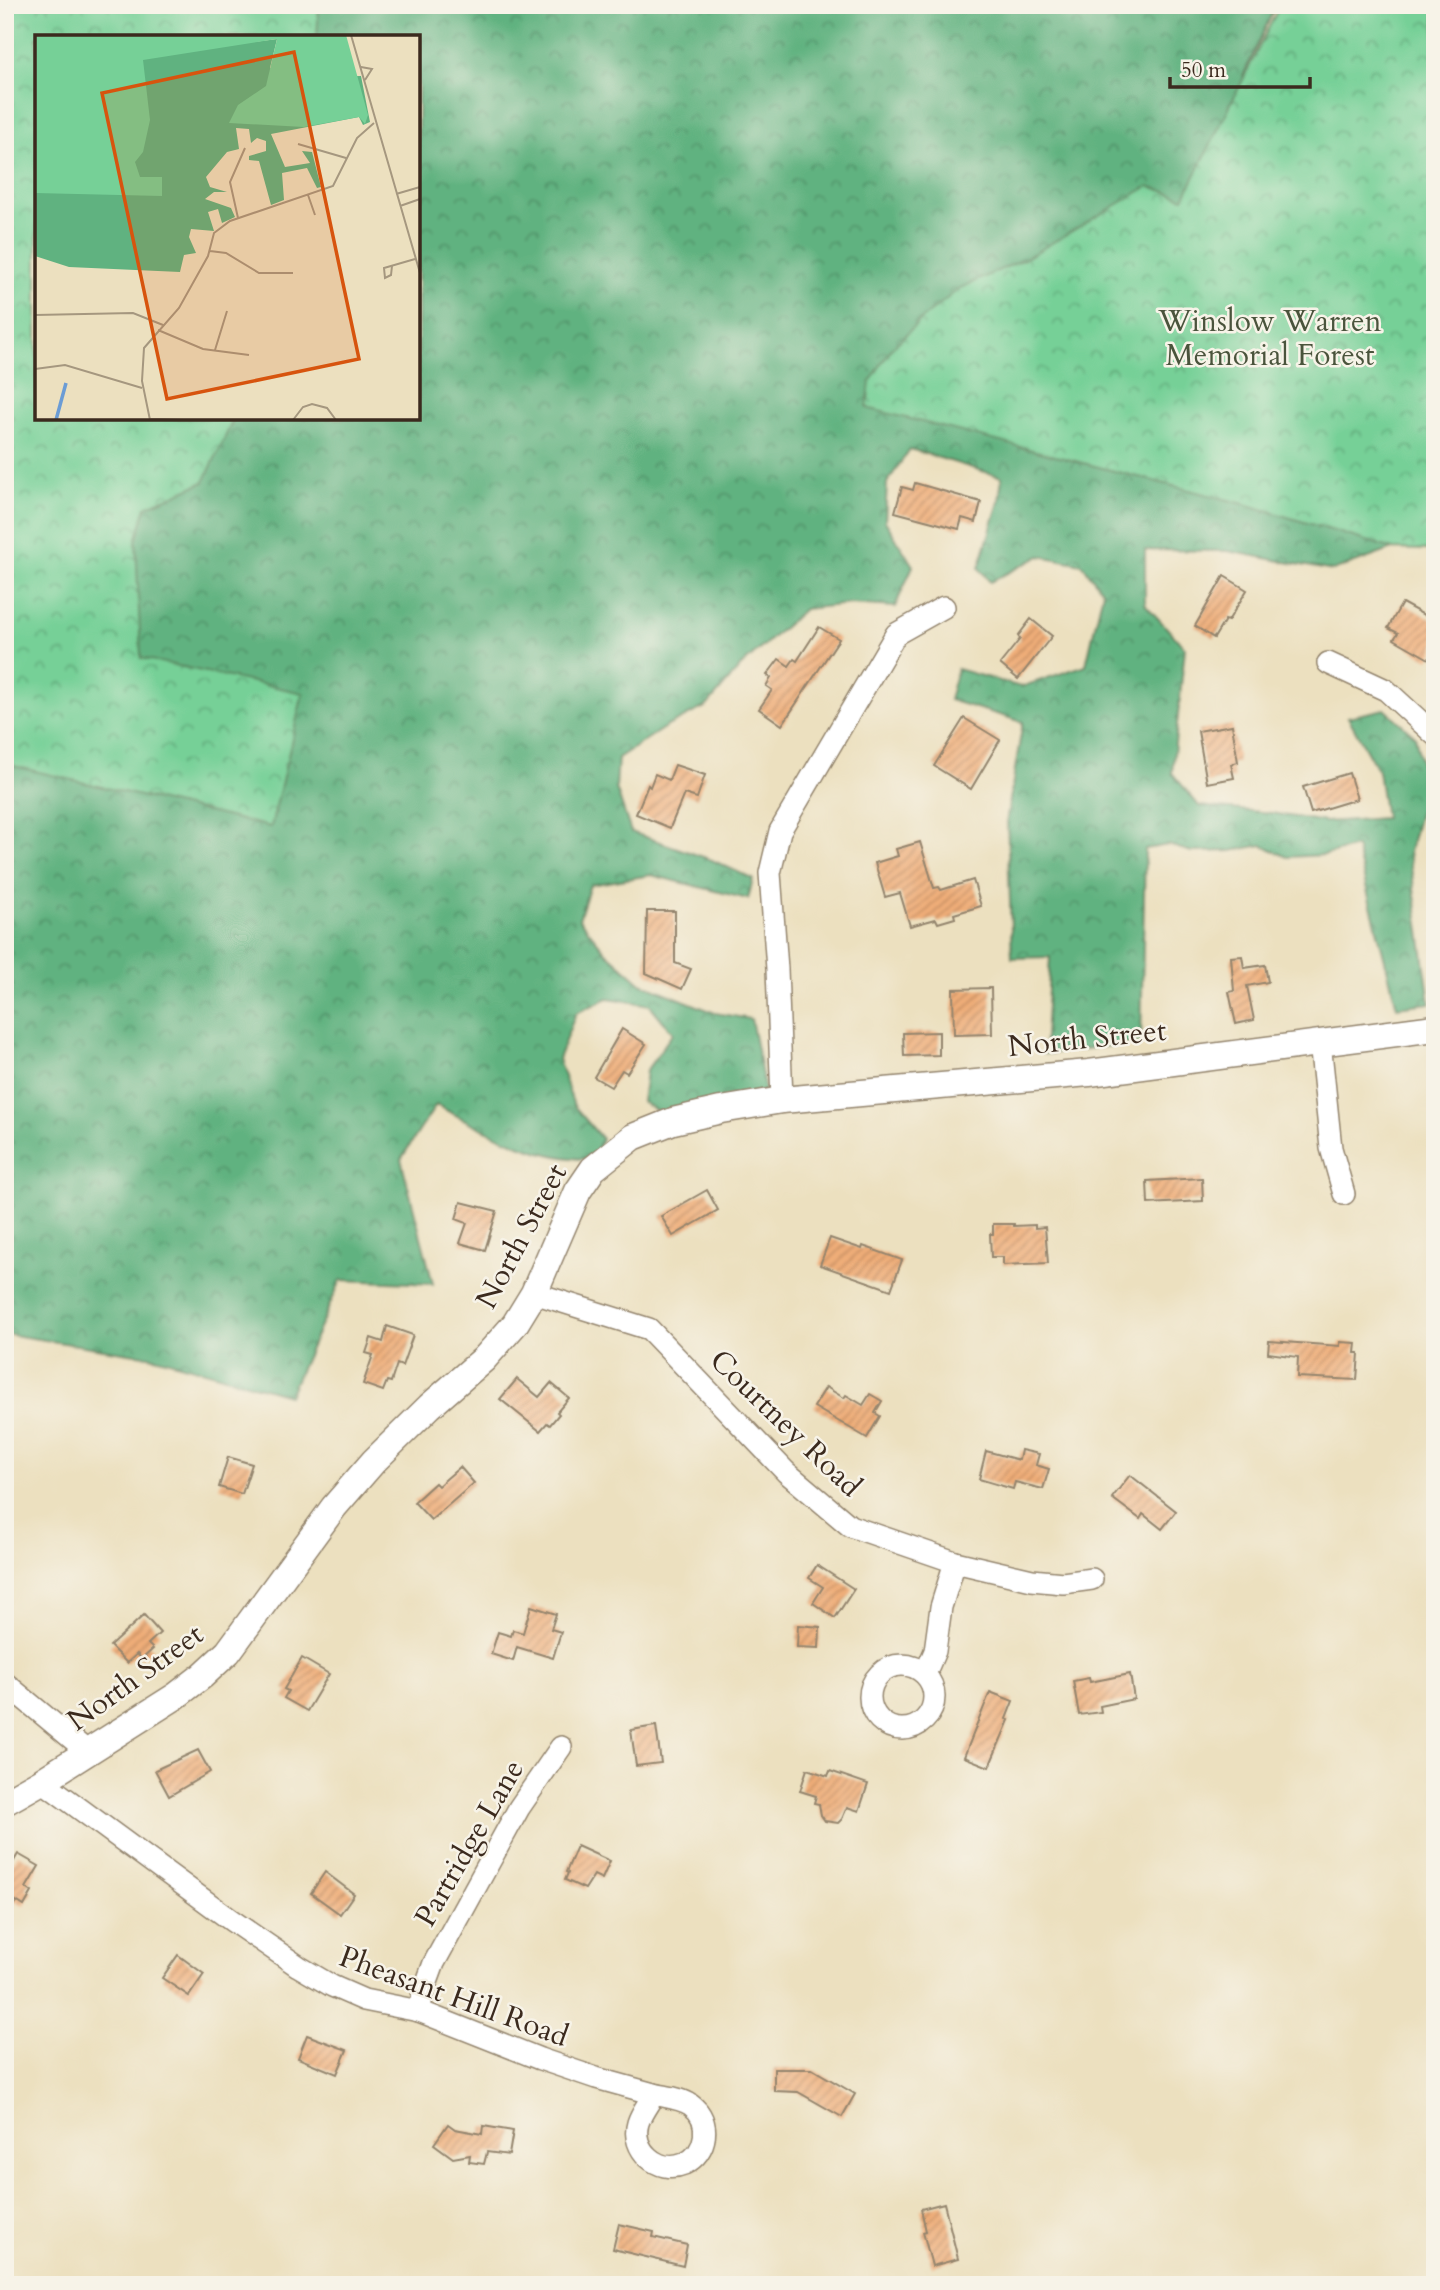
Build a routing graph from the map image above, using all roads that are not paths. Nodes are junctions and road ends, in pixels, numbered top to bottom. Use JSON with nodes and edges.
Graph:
{"nodes":[{"id":1,"x":944,"y":607,"type":"dead end"},
{"id":2,"x":1328,"y":663,"type":"dead end"},
{"id":3,"x":1435,"y":735,"type":"edge"},
{"id":4,"x":1435,"y":1028,"type":"edge"},
{"id":5,"x":1320,"y":1042,"type":"junction"},
{"id":6,"x":782,"y":1100,"type":"junction"},
{"id":7,"x":1344,"y":1194,"type":"dead end"},
{"id":8,"x":534,"y":1293,"type":"junction"},
{"id":9,"x":955,"y":1562,"type":"junction"},
{"id":10,"x":1092,"y":1579,"type":"dead end"},
{"id":11,"x":925,"y":1674,"type":"dead end"},
{"id":12,"x":5,"y":1683,"type":"edge"},
{"id":13,"x":561,"y":1747,"type":"dead end"},
{"id":14,"x":88,"y":1752,"type":"junction"},
{"id":15,"x":42,"y":1781,"type":"junction"},
{"id":16,"x":5,"y":1802,"type":"edge"},
{"id":17,"x":419,"y":2011,"type":"junction"},
{"id":18,"x":654,"y":2094,"type":"dead end"}],
"edges":[{"from":1,"to":6,"type":"street"},
{"from":2,"to":3,"type":"street"},
{"from":4,"to":5,"type":"street","name":"North Street"},
{"from":5,"to":6,"type":"street","name":"North Street"},
{"from":5,"to":7,"type":"street"},
{"from":6,"to":8,"type":"street","name":"North Street"},
{"from":8,"to":9,"type":"street","name":"Courtney Road"},
{"from":8,"to":14,"type":"street","name":"North Street"},
{"from":9,"to":10,"type":"street","name":"Courtney Road"},
{"from":9,"to":11,"type":"street"},
{"from":12,"to":14,"type":"street"},
{"from":13,"to":17,"type":"street","name":"Partridge Lane"},
{"from":14,"to":15,"type":"street","name":"North Street"},
{"from":15,"to":16,"type":"street","name":"North Street"},
{"from":15,"to":17,"type":"street","name":"Pheasant Hill Road"},
{"from":17,"to":18,"type":"street","name":"Pheasant Hill Road"}]}
